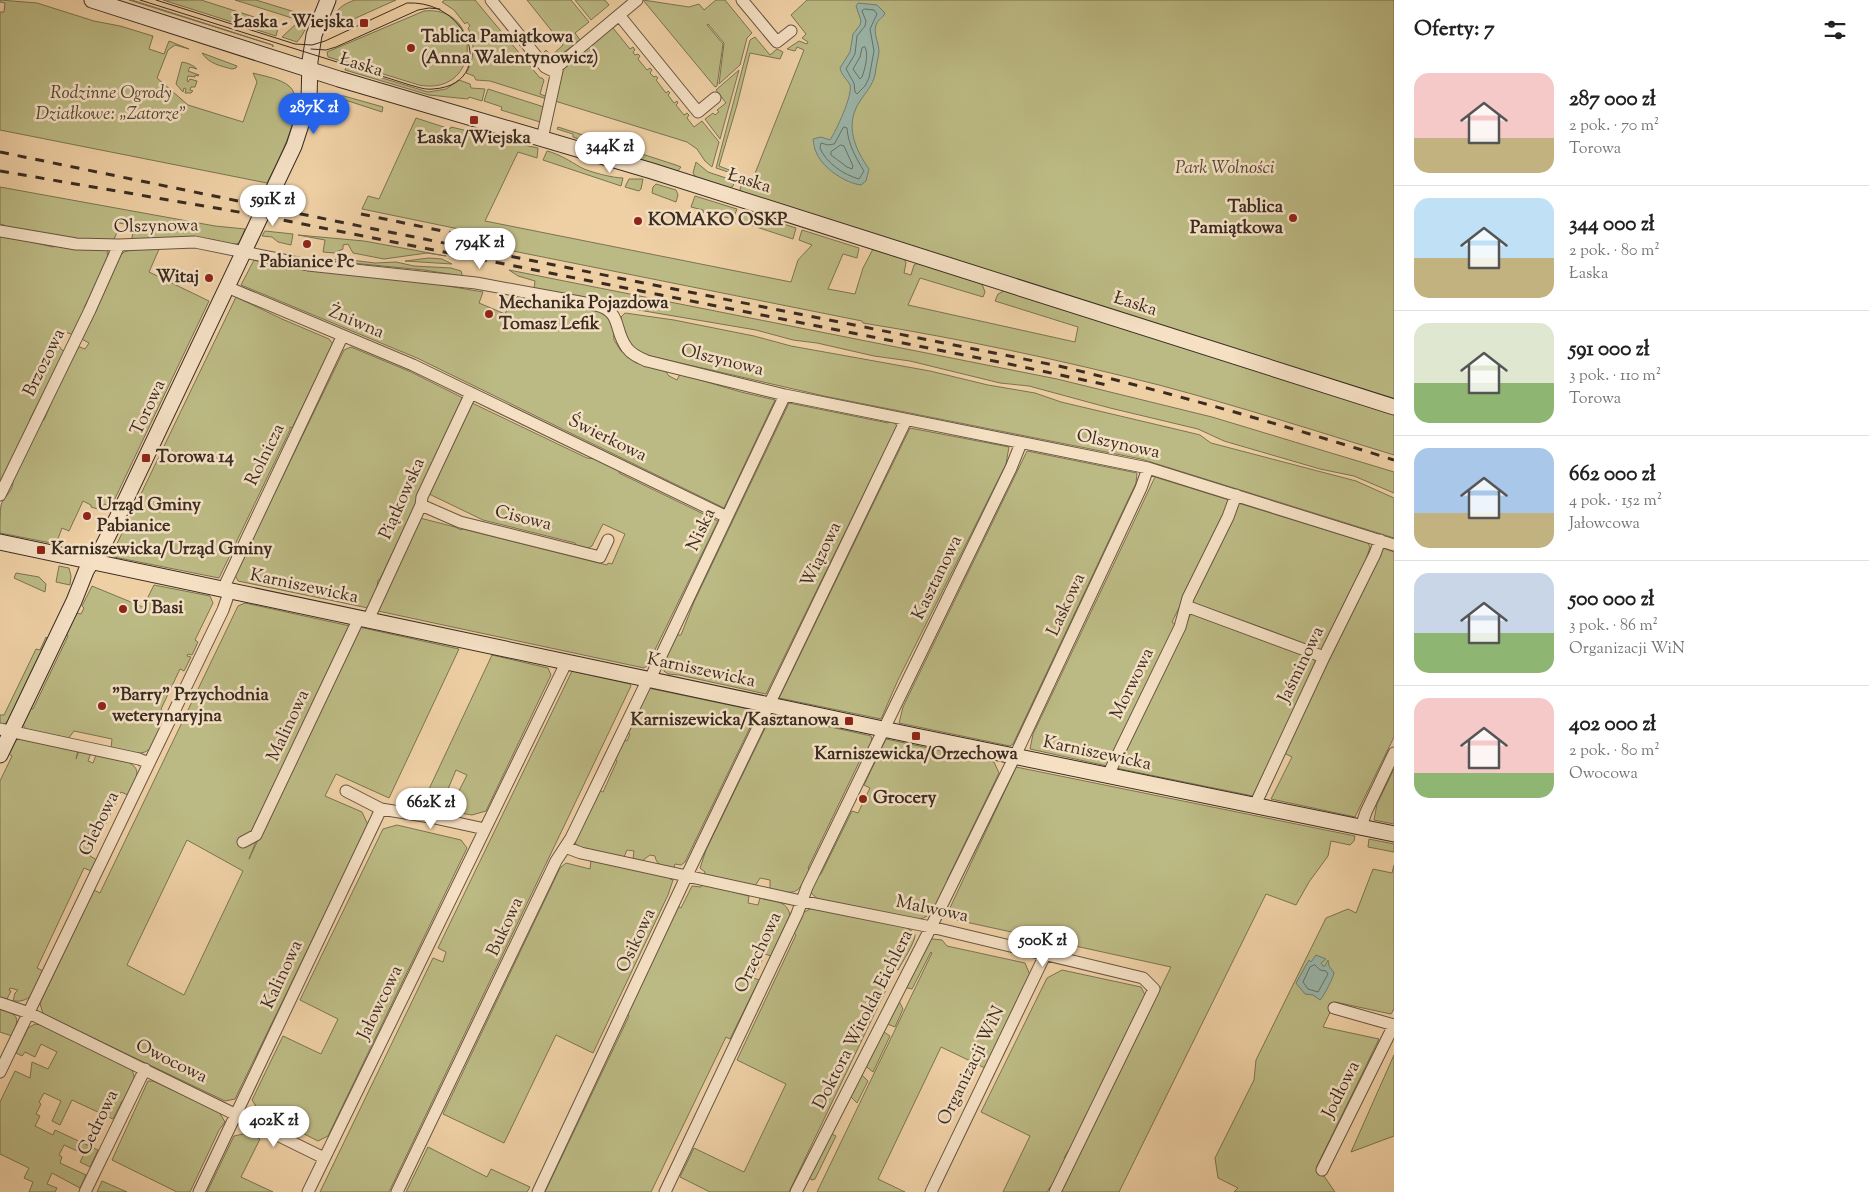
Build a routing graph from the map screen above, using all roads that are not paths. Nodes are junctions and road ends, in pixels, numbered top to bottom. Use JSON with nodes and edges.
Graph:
{"nodes":[{"id":1,"x":92,"y":0,"type":"edge"},
{"id":2,"x":328,"y":0,"type":"edge"},
{"id":3,"x":491,"y":0,"type":"edge"},
{"id":4,"x":637,"y":0,"type":"edge"},
{"id":5,"x":742,"y":0,"type":"edge"},
{"id":6,"x":619,"y":15,"type":"junction"},
{"id":7,"x":790,"y":31,"type":"dead end"},
{"id":8,"x":309,"y":70,"type":"junction"},
{"id":9,"x":555,"y":72,"type":"junction"},
{"id":10,"x":715,"y":98,"type":"dead end"},
{"id":11,"x":542,"y":139,"type":"junction"},
{"id":12,"x":0,"y":231,"type":"edge"},
{"id":13,"x":119,"y":245,"type":"junction"},
{"id":14,"x":244,"y":252,"type":"junction"},
{"id":15,"x":227,"y":287,"type":"junction"},
{"id":16,"x":342,"y":337,"type":"junction"},
{"id":17,"x":471,"y":393,"type":"junction"},
{"id":18,"x":785,"y":395,"type":"junction"},
{"id":19,"x":1394,"y":407,"type":"edge"},
{"id":20,"x":906,"y":420,"type":"junction"},
{"id":21,"x":1022,"y":443,"type":"junction"},
{"id":22,"x":1148,"y":468,"type":"junction"},
{"id":23,"x":1236,"y":495,"type":"junction"},
{"id":24,"x":0,"y":496,"type":"edge"},
{"id":25,"x":421,"y":505,"type":"junction"},
{"id":26,"x":727,"y":517,"type":"junction"},
{"id":27,"x":608,"y":540,"type":"dead end"},
{"id":28,"x":1380,"y":540,"type":"junction"},
{"id":29,"x":0,"y":542,"type":"edge"},
{"id":30,"x":1394,"y":545,"type":"edge"},
{"id":31,"x":92,"y":561,"type":"junction"},
{"id":32,"x":227,"y":590,"type":"junction"},
{"id":33,"x":1186,"y":606,"type":"junction"},
{"id":34,"x":363,"y":619,"type":"junction"},
{"id":35,"x":1324,"y":657,"type":"junction"},
{"id":36,"x":567,"y":662,"type":"junction"},
{"id":37,"x":649,"y":679,"type":"junction"},
{"id":38,"x":769,"y":704,"type":"junction"},
{"id":39,"x":884,"y":728,"type":"junction"},
{"id":40,"x":6,"y":730,"type":"edge"},
{"id":41,"x":1394,"y":753,"type":"edge"},
{"id":42,"x":0,"y":755,"type":"edge"},
{"id":43,"x":1015,"y":756,"type":"junction"},
{"id":44,"x":149,"y":763,"type":"junction"},
{"id":45,"x":1108,"y":775,"type":"junction"},
{"id":46,"x":346,"y":791,"type":"dead end"},
{"id":47,"x":1255,"y":805,"type":"junction"},
{"id":48,"x":381,"y":809,"type":"junction"},
{"id":49,"x":1361,"y":827,"type":"junction"},
{"id":50,"x":485,"y":829,"type":"junction"},
{"id":51,"x":1394,"y":834,"type":"edge"},
{"id":52,"x":243,"y":842,"type":"dead end"},
{"id":53,"x":565,"y":847,"type":"junction"},
{"id":54,"x":687,"y":875,"type":"junction"},
{"id":55,"x":802,"y":901,"type":"junction"},
{"id":56,"x":931,"y":927,"type":"junction"},
{"id":57,"x":1045,"y":955,"type":"junction"},
{"id":58,"x":0,"y":1003,"type":"edge"},
{"id":59,"x":1334,"y":1008,"type":"dead end"},
{"id":60,"x":29,"y":1013,"type":"junction"},
{"id":61,"x":1394,"y":1025,"type":"edge"},
{"id":62,"x":145,"y":1069,"type":"junction"},
{"id":63,"x":0,"y":1072,"type":"edge"},
{"id":64,"x":236,"y":1114,"type":"junction"},
{"id":65,"x":324,"y":1158,"type":"junction"},
{"id":66,"x":1322,"y":1170,"type":"dead end"},
{"id":67,"x":85,"y":1192,"type":"edge"},
{"id":68,"x":199,"y":1192,"type":"edge"},
{"id":69,"x":308,"y":1192,"type":"edge"},
{"id":70,"x":397,"y":1192,"type":"edge"},
{"id":71,"x":538,"y":1192,"type":"edge"},
{"id":72,"x":665,"y":1192,"type":"edge"},
{"id":73,"x":796,"y":1192,"type":"edge"},
{"id":74,"x":931,"y":1192,"type":"edge"},
{"id":75,"x":1055,"y":1192,"type":"edge"}],
"edges":[{"from":1,"to":8,"type":"street","name":"Łaska"},
{"from":2,"to":8,"type":"street","name":"Torowa"},
{"from":3,"to":9,"type":"street"},
{"from":4,"to":6,"type":"street"},
{"from":5,"to":7,"type":"street"},
{"from":6,"to":9,"type":"street"},
{"from":6,"to":10,"type":"street"},
{"from":8,"to":11,"type":"street","name":"Łaska"},
{"from":8,"to":14,"type":"street","name":"Torowa"},
{"from":9,"to":11,"type":"street"},
{"from":11,"to":19,"type":"street","name":"Łaska"},
{"from":12,"to":13,"type":"street","name":"Olszynowa"},
{"from":13,"to":14,"type":"street","name":"Olszynowa"},
{"from":13,"to":24,"type":"street","name":"Brzozowa"},
{"from":14,"to":15,"type":"street","name":"Torowa"},
{"from":14,"to":18,"type":"street","name":"Olszynowa"},
{"from":15,"to":16,"type":"street","name":"Żniwna"},
{"from":15,"to":31,"type":"street","name":"Torowa"},
{"from":16,"to":17,"type":"street","name":"Żniwna"},
{"from":16,"to":32,"type":"street","name":"Rolnicza"},
{"from":17,"to":25,"type":"street","name":"Piątkowska"},
{"from":17,"to":26,"type":"street","name":"Świerkowa"},
{"from":18,"to":20,"type":"street","name":"Olszynowa"},
{"from":18,"to":26,"type":"street","name":"Niska"},
{"from":20,"to":21,"type":"street","name":"Olszynowa"},
{"from":20,"to":38,"type":"street","name":"Wiązowa"},
{"from":21,"to":22,"type":"street","name":"Olszynowa"},
{"from":21,"to":39,"type":"street","name":"Kasztanowa"},
{"from":22,"to":23,"type":"street","name":"Olszynowa"},
{"from":22,"to":43,"type":"street","name":"Laskowa"},
{"from":23,"to":28,"type":"street","name":"Olszynowa"},
{"from":23,"to":33,"type":"street","name":"Morwowa"},
{"from":25,"to":27,"type":"street","name":"Cisowa"},
{"from":25,"to":34,"type":"street","name":"Piątkowska"},
{"from":26,"to":37,"type":"street","name":"Niska"},
{"from":28,"to":30,"type":"street","name":"Olszynowa"},
{"from":28,"to":35,"type":"street","name":"Jaśminowa"},
{"from":29,"to":31,"type":"street","name":"Karniszewicka"},
{"from":31,"to":32,"type":"street","name":"Karniszewicka"},
{"from":31,"to":40,"type":"street","name":"Torowa"},
{"from":32,"to":34,"type":"street","name":"Karniszewicka"},
{"from":32,"to":44,"type":"street","name":"Glebowa"},
{"from":33,"to":35,"type":"street"},
{"from":33,"to":45,"type":"street","name":"Morwowa"},
{"from":34,"to":36,"type":"street","name":"Karniszewicka"},
{"from":34,"to":52,"type":"street","name":"Malinowa"},
{"from":35,"to":47,"type":"street","name":"Jaśminowa"},
{"from":36,"to":37,"type":"street","name":"Karniszewicka"},
{"from":36,"to":50,"type":"street","name":"Jałowcowa"},
{"from":37,"to":38,"type":"street","name":"Karniszewicka"},
{"from":37,"to":53,"type":"street","name":"Bukowa"},
{"from":38,"to":39,"type":"street","name":"Karniszewicka"},
{"from":38,"to":54,"type":"street","name":"Osikowa"},
{"from":39,"to":43,"type":"street","name":"Karniszewicka"},
{"from":39,"to":55,"type":"street","name":"Orzechowa"},
{"from":40,"to":42,"type":"street","name":"Torowa"},
{"from":40,"to":44,"type":"street"},
{"from":41,"to":49,"type":"street"},
{"from":43,"to":45,"type":"street","name":"Karniszewicka"},
{"from":43,"to":56,"type":"street","name":"Doktora Witolda Eichlera"},
{"from":44,"to":60,"type":"street","name":"Glebowa"},
{"from":45,"to":47,"type":"street","name":"Karniszewicka"},
{"from":46,"to":48,"type":"street"},
{"from":47,"to":49,"type":"street","name":"Karniszewicka"},
{"from":48,"to":50,"type":"street"},
{"from":48,"to":64,"type":"street","name":"Kalinowa"},
{"from":49,"to":51,"type":"street","name":"Karniszewicka"},
{"from":50,"to":65,"type":"street","name":"Jałowcowa"},
{"from":53,"to":54,"type":"street","name":"Malwowa"},
{"from":53,"to":70,"type":"street","name":"Bukowa"},
{"from":54,"to":55,"type":"street","name":"Malwowa"},
{"from":54,"to":71,"type":"street","name":"Osikowa"},
{"from":55,"to":56,"type":"street","name":"Malwowa"},
{"from":55,"to":72,"type":"street","name":"Orzechowa"},
{"from":56,"to":57,"type":"street","name":"Malwowa"},
{"from":56,"to":73,"type":"street","name":"Doktora Witolda Eichlera"},
{"from":57,"to":74,"type":"street","name":"Organizacji WiN"},
{"from":57,"to":75,"type":"street","name":"Malwowa"},
{"from":58,"to":60,"type":"street","name":"Owocowa"},
{"from":59,"to":61,"type":"street"},
{"from":60,"to":62,"type":"street","name":"Owocowa"},
{"from":60,"to":63,"type":"street","name":"Glebowa"},
{"from":61,"to":66,"type":"street","name":"Jodłowa"},
{"from":62,"to":64,"type":"street","name":"Owocowa"},
{"from":62,"to":67,"type":"street","name":"Cedrowa"},
{"from":64,"to":65,"type":"street","name":"Owocowa"},
{"from":64,"to":68,"type":"street","name":"Kalinowa"},
{"from":65,"to":69,"type":"street","name":"Jałowcowa"}]}
